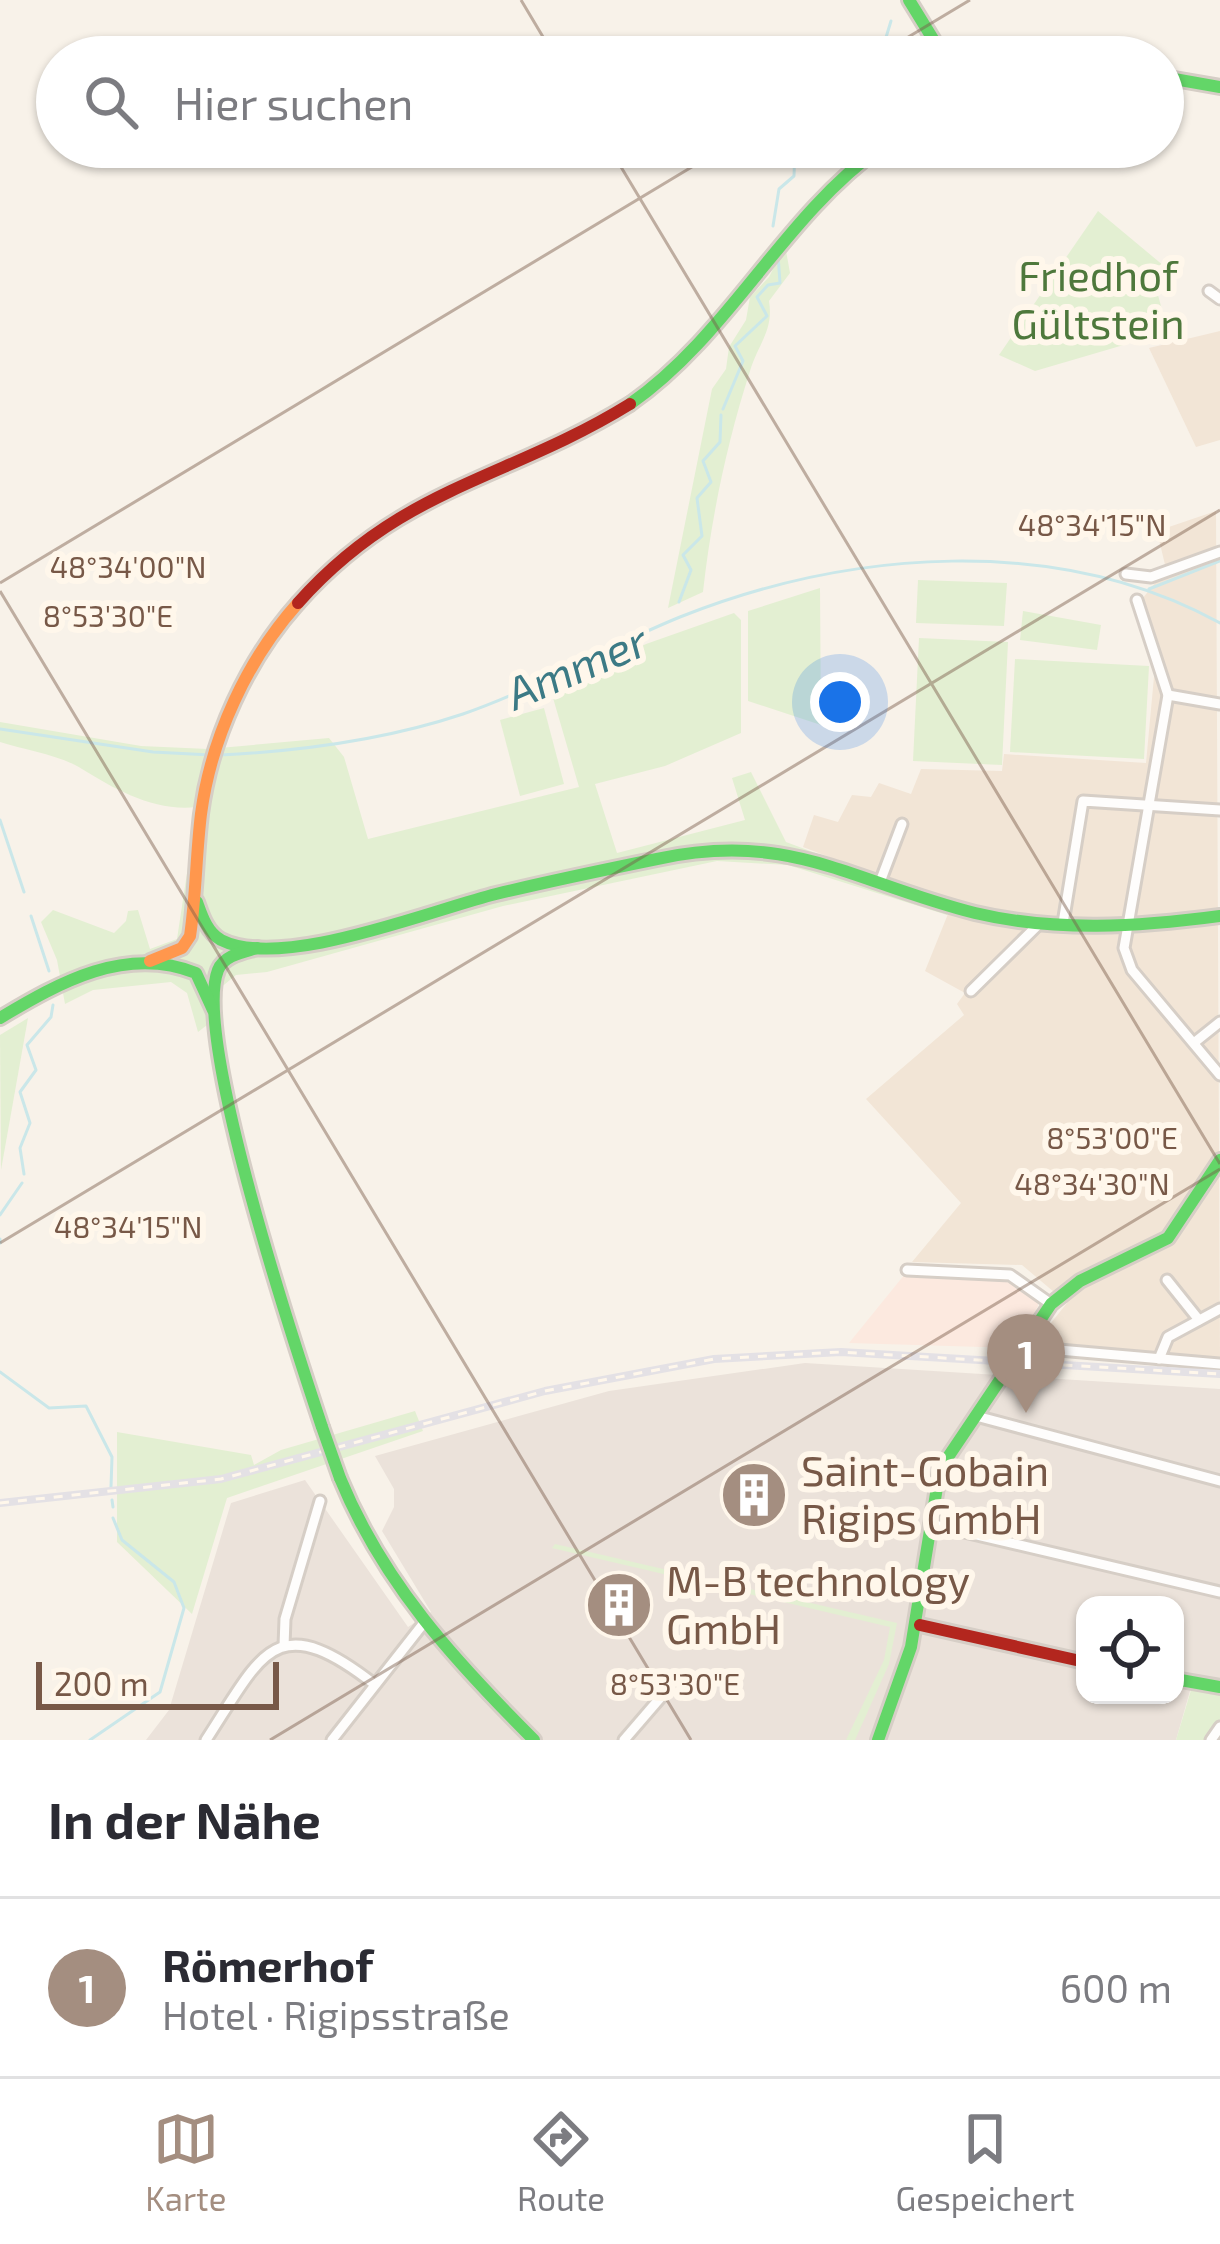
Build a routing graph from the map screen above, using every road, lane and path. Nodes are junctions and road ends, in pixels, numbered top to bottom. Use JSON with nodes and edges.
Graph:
{"nodes":[{"id":1,"x":910,"y":0,"type":"edge"},
{"id":2,"x":931,"y":36,"type":"edge"},
{"id":3,"x":1184,"y":81,"type":"edge"},
{"id":4,"x":1220,"y":87,"type":"edge"},
{"id":5,"x":853,"y":168,"type":"edge"},
{"id":6,"x":1209,"y":291,"type":"dead end"},
{"id":7,"x":1220,"y":298,"type":"edge"},
{"id":8,"x":1220,"y":553,"type":"edge"},
{"id":9,"x":1126,"y":574,"type":"dead end"},
{"id":10,"x":1137,"y":600,"type":"dead end"},
{"id":11,"x":1168,"y":695,"type":"junction"},
{"id":12,"x":1220,"y":704,"type":"edge"},
{"id":13,"x":1147,"y":807,"type":"junction"},
{"id":14,"x":1220,"y":810,"type":"edge"},
{"id":15,"x":902,"y":824,"type":"dead end"},
{"id":16,"x":880,"y":882,"type":"junction"},
{"id":17,"x":196,"y":900,"type":"junction"},
{"id":18,"x":1220,"y":916,"type":"edge"},
{"id":19,"x":1041,"y":922,"type":"junction"},
{"id":20,"x":1063,"y":923,"type":"junction"},
{"id":21,"x":1126,"y":927,"type":"junction"},
{"id":22,"x":215,"y":936,"type":"junction"},
{"id":23,"x":186,"y":942,"type":"junction"},
{"id":24,"x":260,"y":947,"type":"junction"},
{"id":25,"x":150,"y":961,"type":"junction"},
{"id":26,"x":219,"y":965,"type":"junction"},
{"id":27,"x":192,"y":971,"type":"junction"},
{"id":28,"x":971,"y":991,"type":"dead end"},
{"id":29,"x":214,"y":1013,"type":"junction"},
{"id":30,"x":0,"y":1018,"type":"edge"},
{"id":31,"x":1220,"y":1022,"type":"edge"},
{"id":32,"x":1195,"y":1042,"type":"junction"},
{"id":33,"x":1220,"y":1075,"type":"edge"},
{"id":34,"x":1220,"y":1160,"type":"edge"},
{"id":35,"x":907,"y":1270,"type":"dead end"},
{"id":36,"x":1167,"y":1280,"type":"dead end"},
{"id":37,"x":1051,"y":1304,"type":"junction"},
{"id":38,"x":1220,"y":1309,"type":"edge"},
{"id":39,"x":1199,"y":1320,"type":"junction"},
{"id":40,"x":1029,"y":1336,"type":"junction"},
{"id":41,"x":1159,"y":1359,"type":"junction"},
{"id":42,"x":1220,"y":1364,"type":"edge"},
{"id":43,"x":976,"y":1416,"type":"junction"},
{"id":44,"x":1220,"y":1481,"type":"edge"},
{"id":45,"x":320,"y":1501,"type":"dead end"},
{"id":46,"x":930,"y":1524,"type":"junction"},
{"id":47,"x":1220,"y":1592,"type":"edge"},
{"id":48,"x":423,"y":1624,"type":"junction"},
{"id":49,"x":920,"y":1625,"type":"junction"},
{"id":50,"x":284,"y":1646,"type":"junction"},
{"id":51,"x":1076,"y":1660,"type":"edge"},
{"id":52,"x":1184,"y":1681,"type":"edge"},
{"id":53,"x":374,"y":1684,"type":"junction"},
{"id":54,"x":1220,"y":1688,"type":"edge"},
{"id":55,"x":667,"y":1690,"type":"dead end"},
{"id":56,"x":1220,"y":1727,"type":"edge"},
{"id":57,"x":206,"y":1740,"type":"edge"},
{"id":58,"x":332,"y":1740,"type":"edge"},
{"id":59,"x":534,"y":1740,"type":"edge"},
{"id":60,"x":624,"y":1740,"type":"edge"},
{"id":61,"x":878,"y":1740,"type":"edge"},
{"id":62,"x":1211,"y":1740,"type":"edge"}],
"edges":[{"from":1,"to":2,"type":"street"},
{"from":3,"to":4,"type":"street"},
{"from":5,"to":17,"type":"street"},
{"from":6,"to":7,"type":"street"},
{"from":8,"to":9,"type":"street"},
{"from":10,"to":11,"type":"street"},
{"from":11,"to":12,"type":"street"},
{"from":11,"to":13,"type":"street"},
{"from":13,"to":14,"type":"street"},
{"from":13,"to":20,"type":"street"},
{"from":13,"to":21,"type":"street"},
{"from":15,"to":16,"type":"street"},
{"from":16,"to":19,"type":"street"},
{"from":16,"to":24,"type":"street"},
{"from":17,"to":22,"type":"street"},
{"from":17,"to":23,"type":"street"},
{"from":18,"to":21,"type":"street"},
{"from":19,"to":20,"type":"street"},
{"from":19,"to":28,"type":"street"},
{"from":20,"to":21,"type":"street"},
{"from":21,"to":32,"type":"street"},
{"from":22,"to":23,"type":"street"},
{"from":22,"to":24,"type":"street"},
{"from":22,"to":26,"type":"street"},
{"from":23,"to":25,"type":"street"},
{"from":23,"to":27,"type":"street"},
{"from":24,"to":26,"type":"street"},
{"from":25,"to":27,"type":"street"},
{"from":25,"to":30,"type":"street"},
{"from":26,"to":27,"type":"street"},
{"from":26,"to":29,"type":"street"},
{"from":27,"to":29,"type":"street"},
{"from":29,"to":48,"type":"street","bridge":true},
{"from":31,"to":32,"type":"street"},
{"from":32,"to":33,"type":"street"},
{"from":34,"to":37,"type":"street"},
{"from":35,"to":37,"type":"street"},
{"from":36,"to":39,"type":"street"},
{"from":37,"to":40,"type":"street"},
{"from":38,"to":39,"type":"street"},
{"from":39,"to":41,"type":"street"},
{"from":40,"to":41,"type":"street"},
{"from":40,"to":43,"type":"street"},
{"from":41,"to":42,"type":"street"},
{"from":43,"to":44,"type":"street"},
{"from":43,"to":46,"type":"street"},
{"from":45,"to":50,"type":"street"},
{"from":46,"to":47,"type":"street"},
{"from":46,"to":49,"type":"street"},
{"from":48,"to":53,"type":"street"},
{"from":48,"to":59,"type":"street"},
{"from":49,"to":51,"type":"street"},
{"from":49,"to":61,"type":"street"},
{"from":50,"to":53,"type":"street"},
{"from":50,"to":57,"type":"street"},
{"from":52,"to":54,"type":"street"},
{"from":53,"to":58,"type":"street"},
{"from":55,"to":60,"type":"street"},
{"from":56,"to":62,"type":"street"}]}
